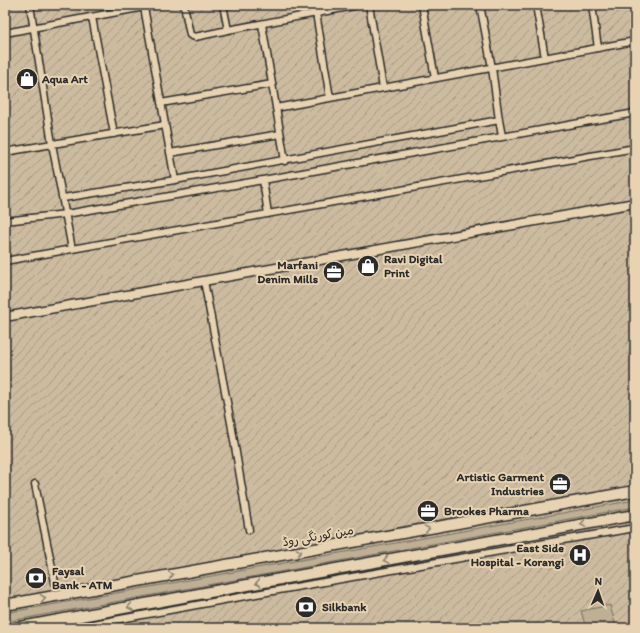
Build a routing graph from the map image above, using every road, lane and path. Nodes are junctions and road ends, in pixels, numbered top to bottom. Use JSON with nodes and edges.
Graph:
{"nodes":[{"id":1,"x":30,"y":5,"type":"edge"},
{"id":2,"x":155,"y":5,"type":"edge"},
{"id":3,"x":184,"y":5,"type":"edge"},
{"id":4,"x":223,"y":5,"type":"edge"},
{"id":5,"x":358,"y":5,"type":"edge"},
{"id":6,"x":369,"y":5,"type":"edge"},
{"id":7,"x":422,"y":5,"type":"edge"},
{"id":8,"x":480,"y":5,"type":"edge"},
{"id":9,"x":536,"y":5,"type":"edge"},
{"id":10,"x":592,"y":5,"type":"edge"},
{"id":11,"x":144,"y":7,"type":"junction"},
{"id":12,"x":122,"y":8,"type":"edge"},
{"id":13,"x":316,"y":13,"type":"junction"},
{"id":14,"x":92,"y":17,"type":"junction"},
{"id":15,"x":262,"y":24,"type":"junction"},
{"id":16,"x":34,"y":27,"type":"junction"},
{"id":17,"x":228,"y":30,"type":"junction"},
{"id":18,"x":5,"y":32,"type":"edge"},
{"id":19,"x":635,"y":41,"type":"edge"},
{"id":20,"x":598,"y":48,"type":"junction"},
{"id":21,"x":545,"y":58,"type":"junction"},
{"id":22,"x":492,"y":68,"type":"junction"},
{"id":23,"x":435,"y":78,"type":"junction"},
{"id":24,"x":272,"y":84,"type":"junction"},
{"id":25,"x":384,"y":88,"type":"junction"},
{"id":26,"x":330,"y":98,"type":"junction"},
{"id":27,"x":161,"y":104,"type":"junction"},
{"id":28,"x":276,"y":108,"type":"junction"},
{"id":29,"x":635,"y":113,"type":"edge"},
{"id":30,"x":500,"y":120,"type":"junction"},
{"id":31,"x":165,"y":125,"type":"junction"},
{"id":32,"x":114,"y":134,"type":"junction"},
{"id":33,"x":280,"y":134,"type":"junction"},
{"id":34,"x":502,"y":136,"type":"junction"},
{"id":35,"x":52,"y":144,"type":"junction"},
{"id":36,"x":635,"y":148,"type":"edge"},
{"id":37,"x":5,"y":152,"type":"edge"},
{"id":38,"x":170,"y":153,"type":"junction"},
{"id":39,"x":285,"y":161,"type":"junction"},
{"id":40,"x":175,"y":180,"type":"junction"},
{"id":41,"x":262,"y":180,"type":"junction"},
{"id":42,"x":63,"y":198,"type":"junction"},
{"id":43,"x":635,"y":204,"type":"edge"},
{"id":44,"x":66,"y":214,"type":"junction"},
{"id":45,"x":268,"y":214,"type":"junction"},
{"id":46,"x":5,"y":221,"type":"edge"},
{"id":47,"x":72,"y":249,"type":"junction"},
{"id":48,"x":5,"y":261,"type":"edge"},
{"id":49,"x":204,"y":281,"type":"junction"},
{"id":50,"x":5,"y":317,"type":"edge"},
{"id":51,"x":35,"y":484,"type":"dead end"},
{"id":52,"x":635,"y":491,"type":"edge"},
{"id":53,"x":635,"y":515,"type":"edge"},
{"id":54,"x":603,"y":520,"type":"junction"},
{"id":55,"x":635,"y":528,"type":"edge"},
{"id":56,"x":249,"y":530,"type":"dead end"},
{"id":57,"x":605,"y":532,"type":"junction"},
{"id":58,"x":56,"y":587,"type":"dead end"},
{"id":59,"x":5,"y":605,"type":"edge"},
{"id":60,"x":16,"y":628,"type":"edge"},
{"id":61,"x":72,"y":628,"type":"edge"}],
"edges":[{"from":1,"to":16,"type":"street"},
{"from":2,"to":11,"type":"street"},
{"from":3,"to":17,"type":"street"},
{"from":4,"to":17,"type":"street"},
{"from":5,"to":13,"type":"street"},
{"from":6,"to":25,"type":"street"},
{"from":7,"to":23,"type":"street"},
{"from":8,"to":22,"type":"street"},
{"from":9,"to":21,"type":"street"},
{"from":10,"to":20,"type":"street"},
{"from":11,"to":12,"type":"street"},
{"from":11,"to":27,"type":"street"},
{"from":12,"to":14,"type":"street"},
{"from":13,"to":15,"type":"street"},
{"from":13,"to":26,"type":"street"},
{"from":14,"to":16,"type":"street"},
{"from":14,"to":32,"type":"street"},
{"from":15,"to":17,"type":"street"},
{"from":15,"to":24,"type":"street"},
{"from":16,"to":18,"type":"street"},
{"from":16,"to":35,"type":"street"},
{"from":19,"to":20,"type":"street"},
{"from":20,"to":21,"type":"street"},
{"from":21,"to":22,"type":"street"},
{"from":22,"to":23,"type":"street"},
{"from":22,"to":30,"type":"street"},
{"from":23,"to":25,"type":"street"},
{"from":24,"to":27,"type":"street"},
{"from":24,"to":28,"type":"street"},
{"from":25,"to":26,"type":"street"},
{"from":26,"to":28,"type":"street"},
{"from":27,"to":31,"type":"street"},
{"from":28,"to":33,"type":"street"},
{"from":29,"to":34,"type":"street"},
{"from":30,"to":34,"type":"street"},
{"from":30,"to":39,"type":"street"},
{"from":31,"to":32,"type":"street"},
{"from":31,"to":38,"type":"street"},
{"from":32,"to":35,"type":"street"},
{"from":33,"to":38,"type":"street"},
{"from":33,"to":39,"type":"street"},
{"from":34,"to":41,"type":"street"},
{"from":35,"to":37,"type":"street"},
{"from":35,"to":42,"type":"street"},
{"from":36,"to":45,"type":"street"},
{"from":38,"to":40,"type":"street"},
{"from":39,"to":40,"type":"street"},
{"from":40,"to":42,"type":"street"},
{"from":41,"to":44,"type":"street"},
{"from":41,"to":45,"type":"street"},
{"from":42,"to":44,"type":"street"},
{"from":43,"to":49,"type":"street"},
{"from":44,"to":46,"type":"street"},
{"from":44,"to":47,"type":"street"},
{"from":45,"to":47,"type":"street"},
{"from":47,"to":48,"type":"street"},
{"from":49,"to":50,"type":"street"},
{"from":49,"to":56,"type":"street"},
{"from":51,"to":58,"type":"street"},
{"from":59,"to":52,"type":"main road","name":"مین کورنگی روڈ","one_way":true},
{"from":53,"to":54,"type":"main road"},
{"from":54,"to":57,"type":"street"},
{"from":54,"to":60,"type":"main road","one_way":true},
{"from":55,"to":57,"type":"street"},
{"from":57,"to":61,"type":"street"}]}
